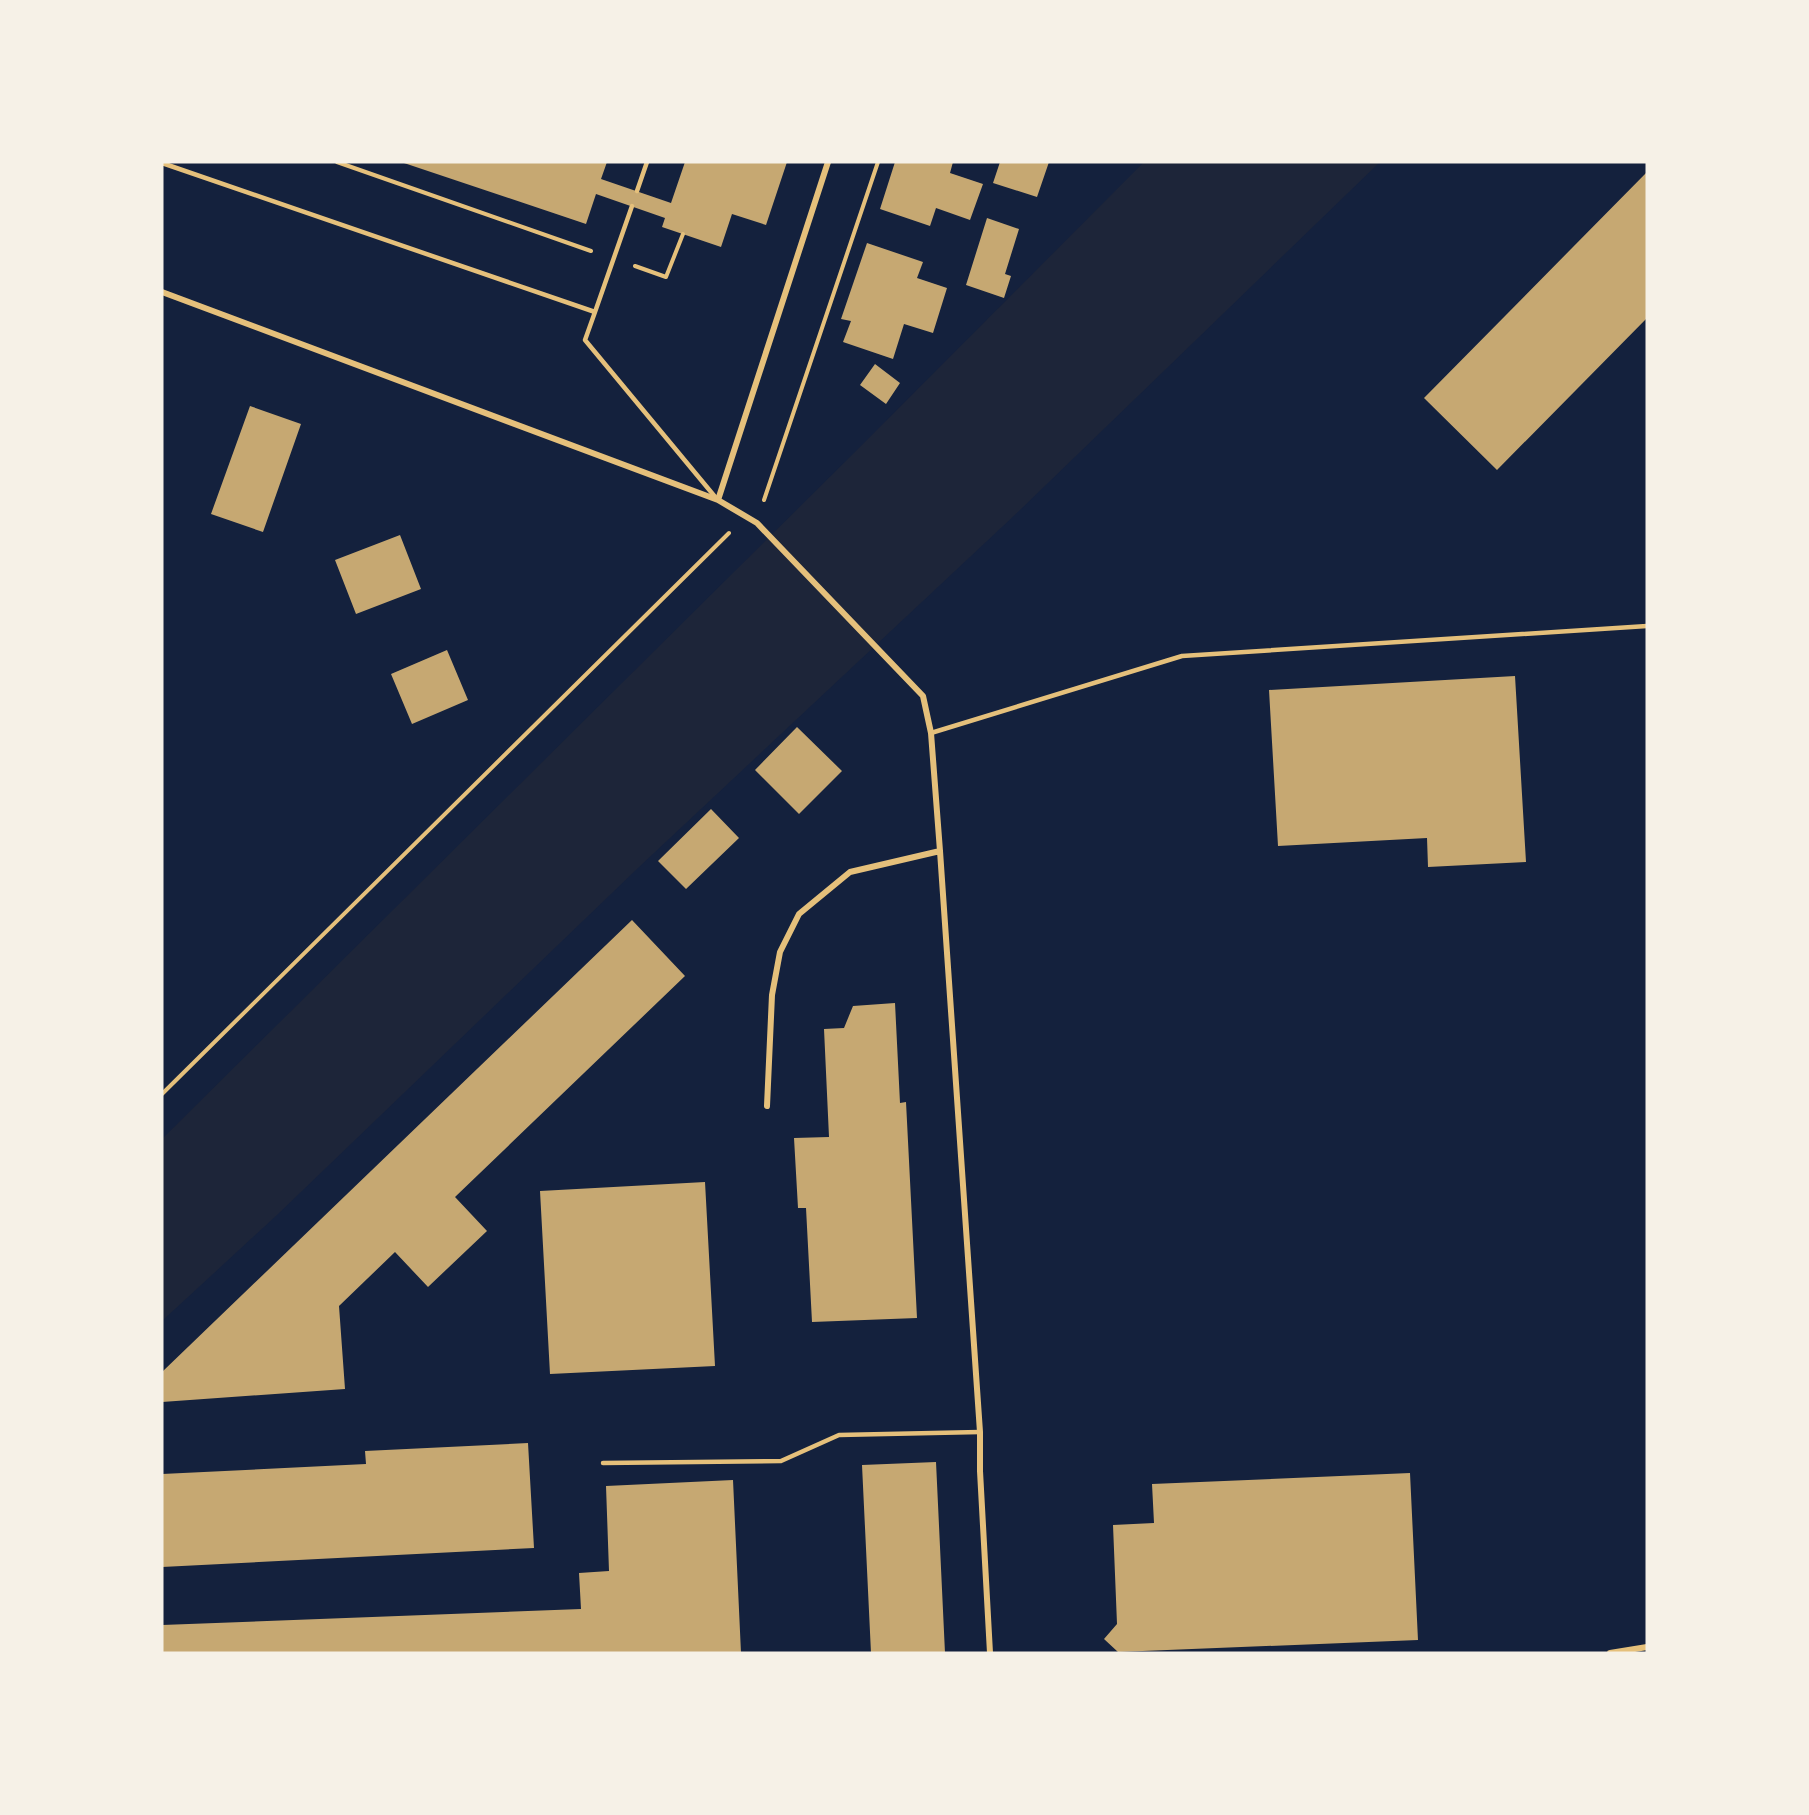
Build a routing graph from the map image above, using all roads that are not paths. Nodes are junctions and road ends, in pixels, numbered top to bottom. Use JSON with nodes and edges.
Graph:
{"nodes":[{"id":1,"x":647,"y":162,"type":"edge"},
{"id":2,"x":828,"y":162,"type":"edge"},
{"id":3,"x":162,"y":163,"type":"edge"},
{"id":4,"x":637,"y":191,"type":"dead end"},
{"id":5,"x":632,"y":206,"type":"dead end"},
{"id":6,"x":162,"y":292,"type":"edge"},
{"id":7,"x":595,"y":312,"type":"junction"},
{"id":8,"x":718,"y":500,"type":"junction"},
{"id":9,"x":1647,"y":626,"type":"edge"},
{"id":10,"x":931,"y":734,"type":"junction"},
{"id":11,"x":940,"y":851,"type":"junction"},
{"id":12,"x":768,"y":1106,"type":"dead end"},
{"id":13,"x":980,"y":1432,"type":"junction"},
{"id":14,"x":603,"y":1463,"type":"dead end"},
{"id":15,"x":1647,"y":1647,"type":"edge"},
{"id":16,"x":990,"y":1653,"type":"edge"},
{"id":17,"x":1610,"y":1653,"type":"edge"}],
"edges":[{"from":1,"to":4,"type":"lane"},
{"from":2,"to":8,"type":"street"},
{"from":3,"to":7,"type":"lane"},
{"from":5,"to":7,"type":"lane"},
{"from":6,"to":8,"type":"street"},
{"from":7,"to":8,"type":"lane"},
{"from":8,"to":10,"type":"street"},
{"from":9,"to":10,"type":"lane"},
{"from":10,"to":11,"type":"street"},
{"from":11,"to":12,"type":"street"},
{"from":11,"to":13,"type":"street"},
{"from":13,"to":14,"type":"lane"},
{"from":13,"to":16,"type":"street"},
{"from":15,"to":17,"type":"street"}]}
